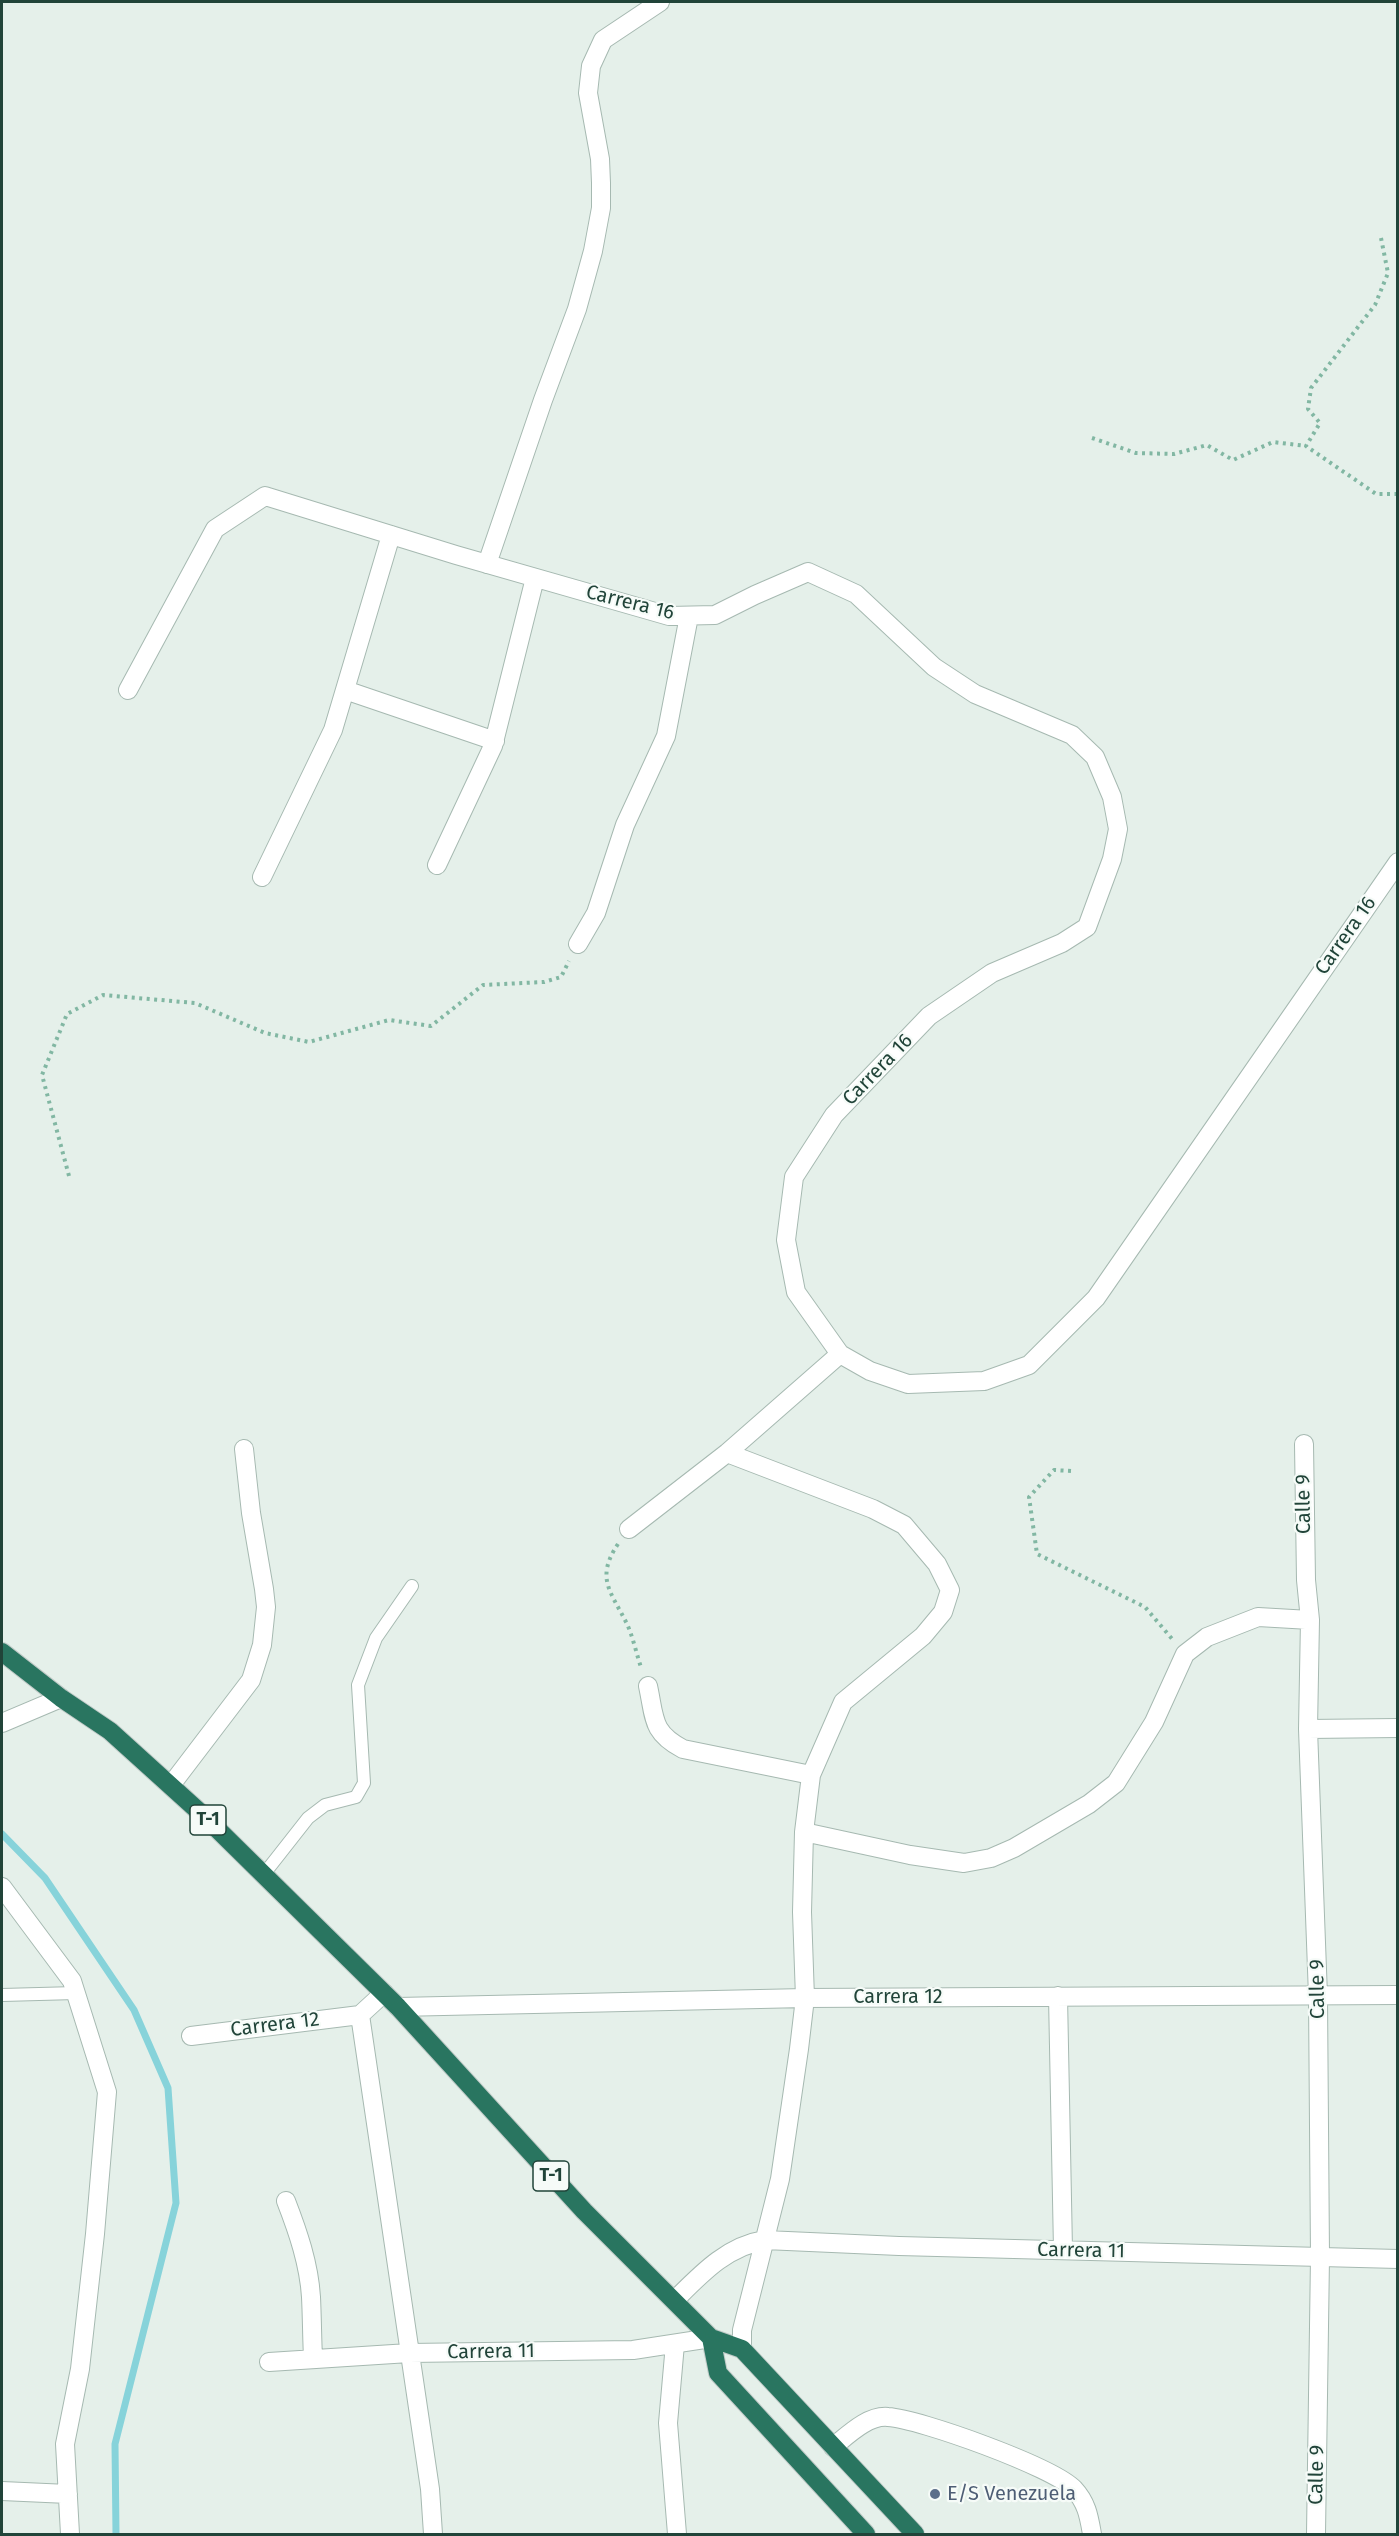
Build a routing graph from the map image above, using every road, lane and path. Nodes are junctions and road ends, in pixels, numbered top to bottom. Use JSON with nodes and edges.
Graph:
{"nodes":[{"id":1,"x":660,"y":2,"type":"edge"},
{"id":2,"x":1381,"y":238,"type":"dead end"},
{"id":3,"x":1092,"y":438,"type":"dead end"},
{"id":4,"x":1306,"y":446,"type":"junction"},
{"id":5,"x":1398,"y":494,"type":"edge"},
{"id":6,"x":391,"y":535,"type":"junction"},
{"id":7,"x":487,"y":564,"type":"junction"},
{"id":8,"x":535,"y":578,"type":"junction"},
{"id":9,"x":689,"y":616,"type":"junction"},
{"id":10,"x":129,"y":690,"type":"dead end"},
{"id":11,"x":345,"y":690,"type":"junction"},
{"id":12,"x":495,"y":741,"type":"junction"},
{"id":13,"x":1398,"y":862,"type":"edge"},
{"id":14,"x":437,"y":865,"type":"dead end"},
{"id":15,"x":262,"y":877,"type":"dead end"},
{"id":16,"x":578,"y":944,"type":"joint"},
{"id":17,"x":69,"y":1176,"type":"dead end"},
{"id":18,"x":840,"y":1354,"type":"junction"},
{"id":19,"x":1304,"y":1444,"type":"dead end"},
{"id":20,"x":244,"y":1449,"type":"dead end"},
{"id":21,"x":727,"y":1453,"type":"junction"},
{"id":22,"x":1071,"y":1471,"type":"dead end"},
{"id":23,"x":629,"y":1529,"type":"joint"},
{"id":24,"x":411,"y":1586,"type":"dead end"},
{"id":25,"x":1310,"y":1620,"type":"junction"},
{"id":26,"x":2,"y":1652,"type":"edge"},
{"id":27,"x":1185,"y":1654,"type":"junction"},
{"id":28,"x":648,"y":1686,"type":"joint"},
{"id":29,"x":61,"y":1698,"type":"junction"},
{"id":30,"x":2,"y":1723,"type":"edge"},
{"id":31,"x":1398,"y":1728,"type":"edge"},
{"id":32,"x":1308,"y":1729,"type":"junction"},
{"id":33,"x":811,"y":1775,"type":"junction"},
{"id":34,"x":171,"y":1785,"type":"junction"},
{"id":35,"x":804,"y":1832,"type":"junction"},
{"id":36,"x":264,"y":1874,"type":"junction"},
{"id":37,"x":2,"y":1887,"type":"edge"},
{"id":38,"x":76,"y":1993,"type":"junction"},
{"id":39,"x":384,"y":1993,"type":"junction"},
{"id":40,"x":2,"y":1995,"type":"edge"},
{"id":41,"x":1318,"y":1995,"type":"junction"},
{"id":42,"x":1398,"y":1995,"type":"edge"},
{"id":43,"x":1058,"y":1996,"type":"junction"},
{"id":44,"x":805,"y":1998,"type":"junction"},
{"id":45,"x":398,"y":2007,"type":"junction"},
{"id":46,"x":360,"y":2015,"type":"junction"},
{"id":47,"x":190,"y":2036,"type":"dead end"},
{"id":48,"x":286,"y":2201,"type":"dead end"},
{"id":49,"x":765,"y":2240,"type":"junction"},
{"id":50,"x":1063,"y":2250,"type":"junction"},
{"id":51,"x":1320,"y":2257,"type":"junction"},
{"id":52,"x":1398,"y":2259,"type":"edge"},
{"id":53,"x":675,"y":2300,"type":"junction"},
{"id":54,"x":711,"y":2338,"type":"junction"},
{"id":55,"x":675,"y":2344,"type":"junction"},
{"id":56,"x":742,"y":2349,"type":"junction"},
{"id":57,"x":409,"y":2353,"type":"junction"},
{"id":58,"x":313,"y":2358,"type":"junction"},
{"id":59,"x":269,"y":2362,"type":"dead end"},
{"id":60,"x":833,"y":2447,"type":"junction"},
{"id":61,"x":2,"y":2491,"type":"edge"},
{"id":62,"x":68,"y":2494,"type":"junction"},
{"id":63,"x":70,"y":2535,"type":"edge"},
{"id":64,"x":433,"y":2535,"type":"edge"},
{"id":65,"x":677,"y":2535,"type":"edge"},
{"id":66,"x":866,"y":2535,"type":"edge"},
{"id":67,"x":915,"y":2535,"type":"edge"},
{"id":68,"x":1092,"y":2535,"type":"edge"},
{"id":69,"x":1316,"y":2535,"type":"edge"}],
"edges":[{"from":1,"to":7,"type":"street"},
{"from":2,"to":4,"type":"path"},
{"from":3,"to":4,"type":"path"},
{"from":4,"to":5,"type":"path"},
{"from":6,"to":7,"type":"street","name":"Carrera 16"},
{"from":6,"to":10,"type":"street","name":"Carrera 16"},
{"from":6,"to":11,"type":"street"},
{"from":7,"to":8,"type":"street","name":"Carrera 16"},
{"from":8,"to":9,"type":"street","name":"Carrera 16"},
{"from":8,"to":12,"type":"street"},
{"from":9,"to":16,"type":"street"},
{"from":9,"to":18,"type":"street","name":"Carrera 16"},
{"from":11,"to":12,"type":"street"},
{"from":11,"to":15,"type":"street"},
{"from":12,"to":14,"type":"street"},
{"from":13,"to":18,"type":"street","name":"Carrera 16"},
{"from":16,"to":17,"type":"path"},
{"from":18,"to":21,"type":"street"},
{"from":19,"to":25,"type":"street","name":"Calle 9"},
{"from":20,"to":34,"type":"street"},
{"from":21,"to":23,"type":"street"},
{"from":21,"to":33,"type":"street"},
{"from":22,"to":27,"type":"path"},
{"from":23,"to":28,"type":"path"},
{"from":24,"to":36,"type":"lane"},
{"from":25,"to":27,"type":"street"},
{"from":25,"to":32,"type":"street","name":"Calle 9"},
{"from":26,"to":29,"type":"highway","number":"T-1"},
{"from":27,"to":35,"type":"street"},
{"from":28,"to":33,"type":"street"},
{"from":29,"to":30,"type":"street"},
{"from":29,"to":34,"type":"highway","number":"T-1"},
{"from":31,"to":32,"type":"street"},
{"from":32,"to":41,"type":"street","name":"Calle 9"},
{"from":33,"to":35,"type":"street"},
{"from":34,"to":36,"type":"highway","number":"T-1"},
{"from":35,"to":44,"type":"street"},
{"from":36,"to":39,"type":"highway","number":"T-1"},
{"from":37,"to":38,"type":"street"},
{"from":38,"to":40,"type":"lane"},
{"from":38,"to":62,"type":"street"},
{"from":39,"to":45,"type":"highway","number":"T-1"},
{"from":39,"to":46,"type":"street"},
{"from":41,"to":42,"type":"street","name":"Carrera 12"},
{"from":41,"to":43,"type":"street","name":"Carrera 12"},
{"from":41,"to":51,"type":"street","name":"Calle 9"},
{"from":43,"to":44,"type":"street","name":"Carrera 12"},
{"from":43,"to":50,"type":"street"},
{"from":44,"to":45,"type":"street","name":"Carrera 12"},
{"from":44,"to":49,"type":"street"},
{"from":45,"to":53,"type":"highway","number":"T-1"},
{"from":46,"to":47,"type":"street","name":"Carrera 12"},
{"from":46,"to":57,"type":"street"},
{"from":48,"to":58,"type":"street"},
{"from":49,"to":50,"type":"street","name":"Carrera 11"},
{"from":49,"to":53,"type":"street","name":"Carrera 11"},
{"from":49,"to":56,"type":"street"},
{"from":50,"to":51,"type":"street","name":"Carrera 11"},
{"from":51,"to":52,"type":"street","name":"Carrera 11"},
{"from":51,"to":69,"type":"street","name":"Calle 9"},
{"from":53,"to":54,"type":"highway","number":"T-1"},
{"from":54,"to":55,"type":"street","name":"Carrera 11"},
{"from":54,"to":56,"type":"highway","number":"T-1"},
{"from":54,"to":66,"type":"highway"},
{"from":55,"to":57,"type":"street","name":"Carrera 11"},
{"from":55,"to":65,"type":"street"},
{"from":56,"to":60,"type":"highway","number":"T-1"},
{"from":57,"to":58,"type":"street","name":"Carrera 11"},
{"from":57,"to":64,"type":"street"},
{"from":58,"to":59,"type":"street","name":"Carrera 11"},
{"from":60,"to":67,"type":"highway","number":"T-1"},
{"from":60,"to":68,"type":"street"},
{"from":61,"to":62,"type":"street"},
{"from":62,"to":63,"type":"street"}]}
